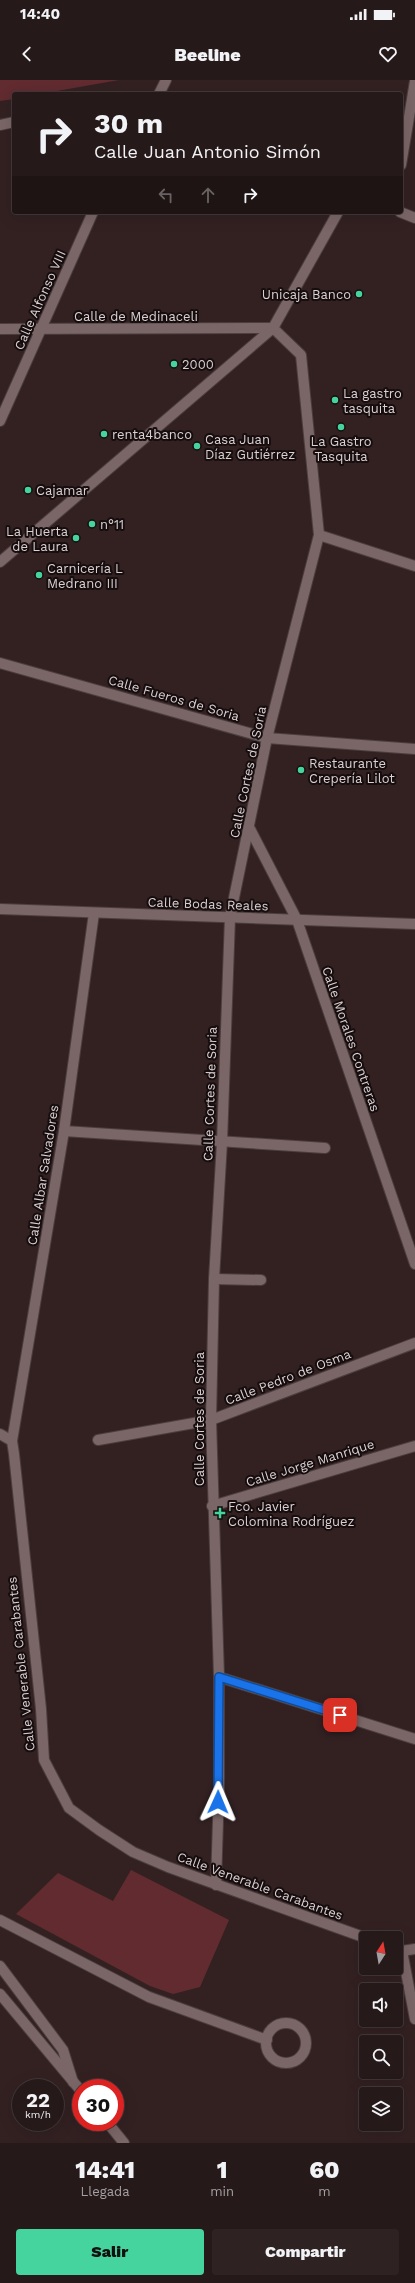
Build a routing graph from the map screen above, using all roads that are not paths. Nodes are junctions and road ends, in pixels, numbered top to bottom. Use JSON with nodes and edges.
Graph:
{"nodes":[{"id":1,"x":166,"y":80,"type":"edge"},
{"id":2,"x":415,"y":81,"type":"edge"},
{"id":3,"x":160,"y":92,"type":"edge"},
{"id":4,"x":12,"y":122,"type":"edge"},
{"id":5,"x":0,"y":125,"type":"edge"},
{"id":6,"x":403,"y":153,"type":"edge"},
{"id":7,"x":403,"y":213,"type":"edge"},
{"id":8,"x":93,"y":214,"type":"edge"},
{"id":9,"x":337,"y":214,"type":"edge"},
{"id":10,"x":415,"y":218,"type":"edge"},
{"id":11,"x":273,"y":328,"type":"junction"},
{"id":12,"x":0,"y":329,"type":"edge"},
{"id":13,"x":41,"y":329,"type":"junction"},
{"id":14,"x":0,"y":421,"type":"edge"},
{"id":15,"x":319,"y":535,"type":"junction"},
{"id":16,"x":0,"y":562,"type":"edge"},
{"id":17,"x":415,"y":566,"type":"edge"},
{"id":18,"x":0,"y":663,"type":"edge"},
{"id":19,"x":267,"y":738,"type":"junction"},
{"id":20,"x":415,"y":749,"type":"edge"},
{"id":21,"x":249,"y":827,"type":"junction"},
{"id":22,"x":0,"y":909,"type":"edge"},
{"id":23,"x":94,"y":913,"type":"junction"},
{"id":24,"x":230,"y":917,"type":"junction"},
{"id":25,"x":297,"y":920,"type":"junction"},
{"id":26,"x":415,"y":924,"type":"edge"},
{"id":27,"x":64,"y":1131,"type":"junction"},
{"id":28,"x":222,"y":1142,"type":"junction"},
{"id":29,"x":325,"y":1148,"type":"dead end"},
{"id":30,"x":415,"y":1264,"type":"edge"},
{"id":31,"x":214,"y":1279,"type":"junction"},
{"id":32,"x":261,"y":1280,"type":"dead end"},
{"id":33,"x":415,"y":1343,"type":"edge"},
{"id":34,"x":211,"y":1420,"type":"junction"},
{"id":35,"x":0,"y":1434,"type":"edge"},
{"id":36,"x":98,"y":1440,"type":"dead end"},
{"id":37,"x":12,"y":1441,"type":"junction"},
{"id":38,"x":415,"y":1446,"type":"edge"},
{"id":39,"x":212,"y":1506,"type":"junction"},
{"id":40,"x":219,"y":1677,"type":"junction"},
{"id":41,"x":415,"y":1739,"type":"edge"},
{"id":42,"x":216,"y":1885,"type":"junction"},
{"id":43,"x":0,"y":1920,"type":"edge"},
{"id":44,"x":359,"y":1936,"type":"edge"},
{"id":45,"x":415,"y":1949,"type":"edge"},
{"id":46,"x":403,"y":1950,"type":"edge"},
{"id":47,"x":0,"y":1966,"type":"edge"},
{"id":48,"x":403,"y":1967,"type":"edge"},
{"id":49,"x":0,"y":1994,"type":"edge"},
{"id":50,"x":415,"y":2019,"type":"edge"},
{"id":51,"x":267,"y":2040,"type":"junction"},
{"id":52,"x":73,"y":2079,"type":"edge"},
{"id":53,"x":72,"y":2080,"type":"edge"},
{"id":54,"x":114,"y":2131,"type":"edge"},
{"id":55,"x":124,"y":2143,"type":"edge"}],
"edges":[{"from":1,"to":3,"type":"street"},
{"from":2,"to":6,"type":"street"},
{"from":4,"to":5,"type":"street"},
{"from":7,"to":10,"type":"street"},
{"from":8,"to":13,"type":"street","name":"Calle Alfonso VIII"},
{"from":9,"to":11,"type":"street"},
{"from":11,"to":13,"type":"street","name":"Calle de Medinaceli"},
{"from":11,"to":15,"type":"street","name":"Calle Cortes de Soria"},
{"from":11,"to":16,"type":"street"},
{"from":12,"to":13,"type":"street","name":"Calle de Medinaceli"},
{"from":13,"to":14,"type":"street","name":"Calle Alfonso VIII"},
{"from":15,"to":17,"type":"street"},
{"from":15,"to":19,"type":"street","name":"Calle Cortes de Soria"},
{"from":18,"to":19,"type":"street","name":"Calle Fueros de Soria"},
{"from":19,"to":20,"type":"street","name":"Calle Fueros de Soria"},
{"from":19,"to":21,"type":"street","name":"Calle Cortes de Soria"},
{"from":21,"to":24,"type":"street","name":"Calle Cortes de Soria"},
{"from":21,"to":25,"type":"street","name":"Calle Morales Contreras"},
{"from":22,"to":23,"type":"street","name":"Calle Bodas Reales"},
{"from":23,"to":24,"type":"street","name":"Calle Bodas Reales"},
{"from":23,"to":27,"type":"street","name":"Calle Albar Salvadores"},
{"from":24,"to":25,"type":"street","name":"Calle Bodas Reales"},
{"from":24,"to":28,"type":"street","name":"Calle Cortes de Soria"},
{"from":25,"to":26,"type":"street","name":"Calle Bodas Reales"},
{"from":25,"to":30,"type":"street","name":"Calle Morales Contreras"},
{"from":27,"to":28,"type":"street"},
{"from":27,"to":37,"type":"street","name":"Calle Albar Salvadores"},
{"from":28,"to":29,"type":"street"},
{"from":28,"to":31,"type":"street","name":"Calle Cortes de Soria"},
{"from":31,"to":32,"type":"street"},
{"from":31,"to":34,"type":"street","name":"Calle Cortes de Soria"},
{"from":33,"to":34,"type":"street","name":"Calle Pedro de Osma"},
{"from":34,"to":36,"type":"street","name":"Calle Pedro de Osma"},
{"from":34,"to":39,"type":"street","name":"Calle Cortes de Soria"},
{"from":35,"to":37,"type":"street"},
{"from":37,"to":42,"type":"street","name":"Calle Venerable Carabantes"},
{"from":38,"to":39,"type":"street","name":"Calle Jorge Manrique"},
{"from":39,"to":40,"type":"street","name":"Calle Cortes de Soria"},
{"from":40,"to":41,"type":"street"},
{"from":40,"to":42,"type":"street","name":"Calle Cortes de Soria"},
{"from":42,"to":44,"type":"street","name":"Calle Venerable Carabantes"},
{"from":43,"to":51,"type":"street"},
{"from":45,"to":46,"type":"street"},
{"from":47,"to":52,"type":"street"},
{"from":48,"to":50,"type":"street"},
{"from":49,"to":53,"type":"street"},
{"from":51,"to":51,"type":"street"},
{"from":54,"to":55,"type":"street"}]}
